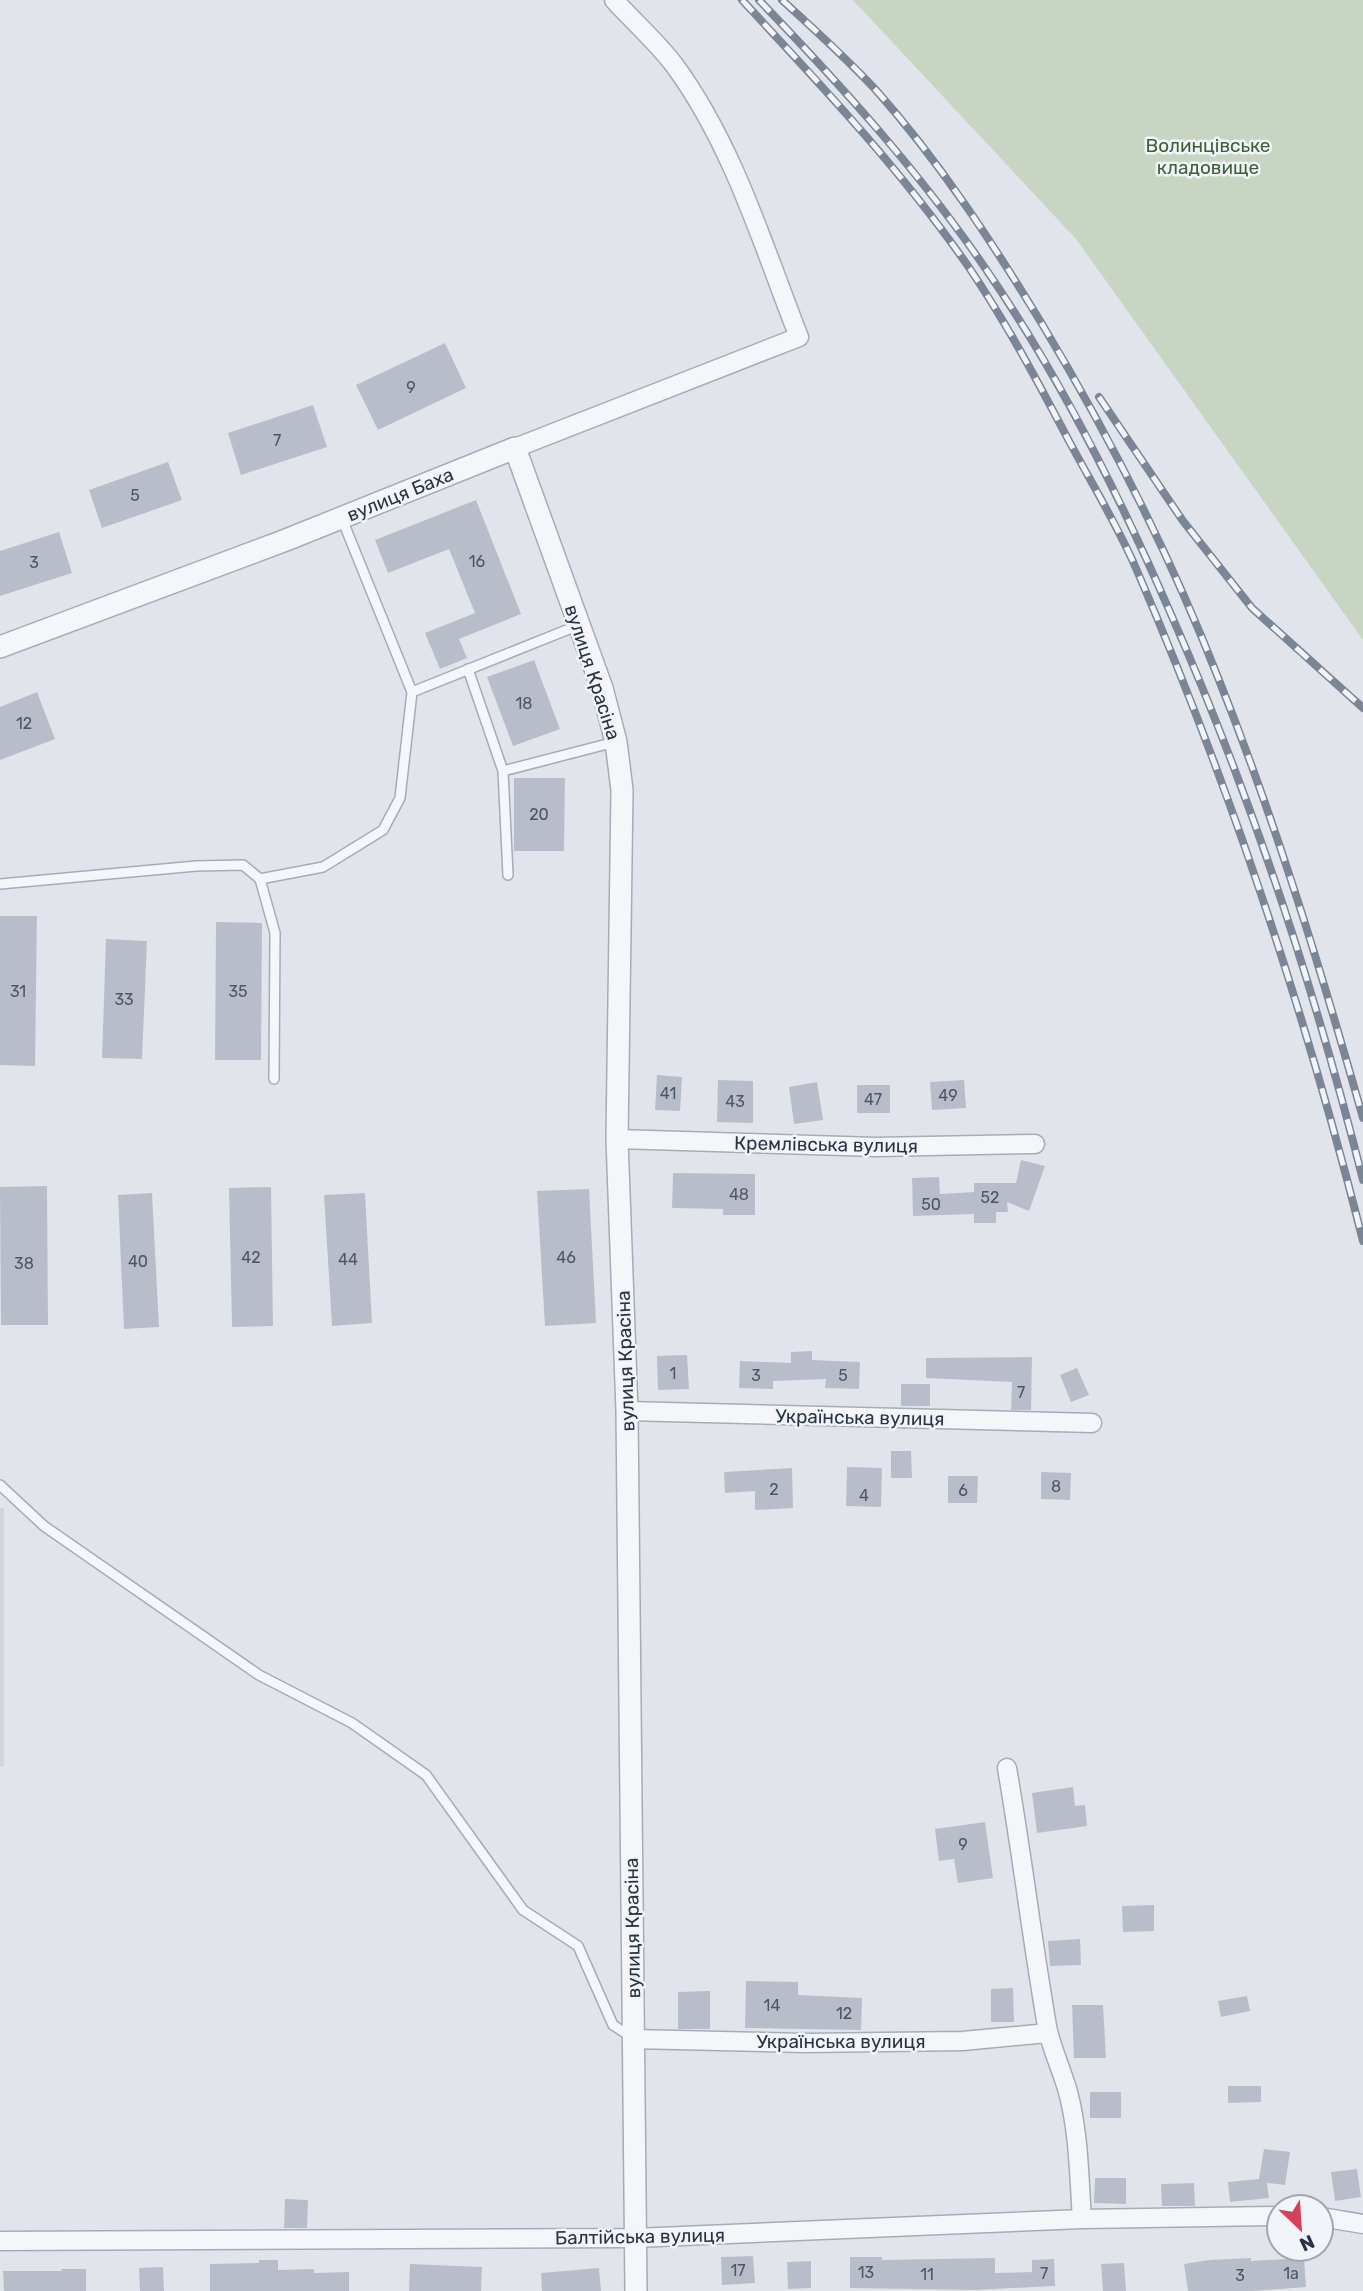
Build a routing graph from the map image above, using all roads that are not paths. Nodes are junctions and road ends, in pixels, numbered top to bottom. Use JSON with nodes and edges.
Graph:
{"nodes":[{"id":1,"x":614,"y":0,"type":"edge"},
{"id":2,"x":514,"y":448,"type":"junction"},
{"id":3,"x":341,"y":518,"type":"junction"},
{"id":4,"x":579,"y":625,"type":"junction"},
{"id":5,"x":0,"y":647,"type":"edge"},
{"id":6,"x":468,"y":669,"type":"junction"},
{"id":7,"x":412,"y":691,"type":"junction"},
{"id":8,"x":616,"y":741,"type":"junction"},
{"id":9,"x":503,"y":771,"type":"junction"},
{"id":10,"x":508,"y":875,"type":"dead end"},
{"id":11,"x":260,"y":879,"type":"junction"},
{"id":12,"x":0,"y":884,"type":"edge"},
{"id":13,"x":274,"y":1079,"type":"dead end"},
{"id":14,"x":617,"y":1139,"type":"junction"},
{"id":15,"x":1035,"y":1144,"type":"dead end"},
{"id":16,"x":627,"y":1411,"type":"junction"},
{"id":17,"x":1093,"y":1423,"type":"dead end"},
{"id":18,"x":0,"y":1485,"type":"edge"},
{"id":19,"x":1007,"y":1768,"type":"dead end"},
{"id":20,"x":1048,"y":2033,"type":"junction"},
{"id":21,"x":634,"y":2039,"type":"junction"},
{"id":22,"x":1265,"y":2216,"type":"edge"},
{"id":23,"x":1082,"y":2219,"type":"junction"},
{"id":24,"x":1335,"y":2219,"type":"edge"},
{"id":25,"x":1363,"y":2224,"type":"edge"},
{"id":26,"x":635,"y":2238,"type":"junction"},
{"id":27,"x":0,"y":2241,"type":"edge"},
{"id":28,"x":636,"y":2291,"type":"edge"}],
"edges":[{"from":1,"to":2,"type":"street","name":"вулиця Баха"},
{"from":2,"to":3,"type":"street","name":"вулиця Баха"},
{"from":2,"to":4,"type":"street","name":"вулиця Красіна"},
{"from":3,"to":5,"type":"street","name":"вулиця Баха"},
{"from":3,"to":7,"type":"lane"},
{"from":4,"to":6,"type":"lane"},
{"from":4,"to":8,"type":"street","name":"вулиця Красіна"},
{"from":6,"to":7,"type":"lane"},
{"from":6,"to":9,"type":"lane"},
{"from":7,"to":11,"type":"lane"},
{"from":8,"to":9,"type":"lane"},
{"from":8,"to":14,"type":"street","name":"вулиця Красіна"},
{"from":9,"to":10,"type":"lane"},
{"from":11,"to":12,"type":"lane"},
{"from":11,"to":13,"type":"lane"},
{"from":14,"to":15,"type":"street","name":"Кремлівська вулиця"},
{"from":14,"to":16,"type":"street","name":"вулиця Красіна"},
{"from":16,"to":17,"type":"street","name":"Українська вулиця"},
{"from":16,"to":21,"type":"street","name":"вулиця Красіна"},
{"from":18,"to":21,"type":"lane"},
{"from":19,"to":20,"type":"street"},
{"from":20,"to":21,"type":"street","name":"Українська вулиця"},
{"from":20,"to":23,"type":"street"},
{"from":21,"to":26,"type":"street","name":"вулиця Красіна"},
{"from":22,"to":23,"type":"street","name":"Балтійська вулиця"},
{"from":23,"to":26,"type":"street","name":"Балтійська вулиця"},
{"from":24,"to":25,"type":"street"},
{"from":26,"to":27,"type":"street","name":"Балтійська вулиця"},
{"from":26,"to":28,"type":"street","name":"вулиця Красіна"}]}
